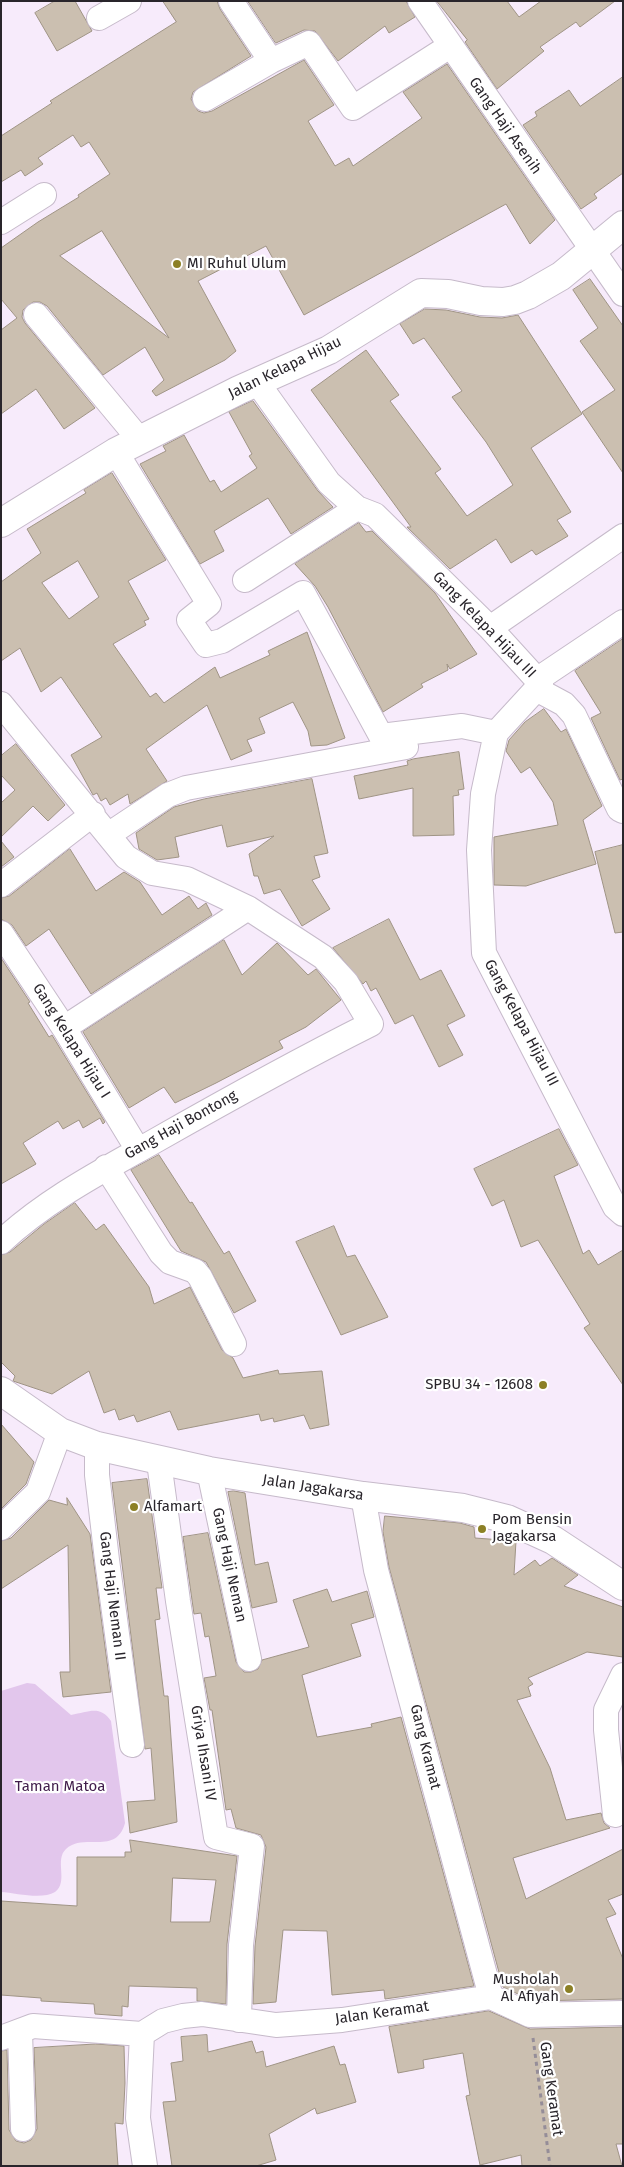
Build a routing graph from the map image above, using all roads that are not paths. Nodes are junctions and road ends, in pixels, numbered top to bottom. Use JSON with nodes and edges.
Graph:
{"nodes":[{"id":1,"x":129,"y":1,"type":"edge"},
{"id":2,"x":231,"y":1,"type":"edge"},
{"id":3,"x":420,"y":1,"type":"edge"},
{"id":4,"x":99,"y":18,"type":"dead end"},
{"id":5,"x":450,"y":46,"type":"junction"},
{"id":6,"x":271,"y":61,"type":"junction"},
{"id":7,"x":205,"y":99,"type":"dead end"},
{"id":8,"x":44,"y":195,"type":"dead end"},
{"id":9,"x":1,"y":222,"type":"edge"},
{"id":10,"x":623,"y":225,"type":"edge"},
{"id":11,"x":591,"y":250,"type":"junction"},
{"id":12,"x":623,"y":294,"type":"edge"},
{"id":13,"x":36,"y":315,"type":"dead end"},
{"id":14,"x":257,"y":382,"type":"junction"},
{"id":15,"x":128,"y":445,"type":"junction"},
{"id":16,"x":358,"y":508,"type":"junction"},
{"id":17,"x":4,"y":516,"type":"edge"},
{"id":18,"x":623,"y":536,"type":"edge"},
{"id":19,"x":245,"y":580,"type":"dead end"},
{"id":20,"x":623,"y":622,"type":"edge"},
{"id":21,"x":490,"y":628,"type":"junction"},
{"id":22,"x":538,"y":685,"type":"junction"},
{"id":23,"x":1,"y":704,"type":"edge"},
{"id":24,"x":496,"y":733,"type":"junction"},
{"id":25,"x":623,"y":811,"type":"edge"},
{"id":26,"x":93,"y":814,"type":"junction"},
{"id":27,"x":108,"y":835,"type":"junction"},
{"id":28,"x":1,"y":885,"type":"edge"},
{"id":29,"x":248,"y":908,"type":"junction"},
{"id":30,"x":1,"y":934,"type":"edge"},
{"id":31,"x":64,"y":1028,"type":"junction"},
{"id":32,"x":138,"y":1150,"type":"junction"},
{"id":33,"x":106,"y":1167,"type":"junction"},
{"id":34,"x":623,"y":1214,"type":"edge"},
{"id":35,"x":1,"y":1242,"type":"edge"},
{"id":36,"x":234,"y":1344,"type":"dead end"},
{"id":37,"x":1,"y":1391,"type":"edge"},
{"id":38,"x":60,"y":1432,"type":"junction"},
{"id":39,"x":97,"y":1446,"type":"junction"},
{"id":40,"x":159,"y":1462,"type":"junction"},
{"id":41,"x":209,"y":1471,"type":"junction"},
{"id":42,"x":363,"y":1496,"type":"junction"},
{"id":43,"x":1,"y":1528,"type":"edge"},
{"id":44,"x":623,"y":1586,"type":"edge"},
{"id":45,"x":249,"y":1659,"type":"dead end"},
{"id":46,"x":623,"y":1675,"type":"edge"},
{"id":47,"x":132,"y":1745,"type":"dead end"},
{"id":48,"x":615,"y":1815,"type":"dead end"},
{"id":49,"x":491,"y":1997,"type":"junction"},
{"id":50,"x":623,"y":2013,"type":"edge"},
{"id":51,"x":239,"y":2020,"type":"junction"},
{"id":52,"x":11,"y":2034,"type":"edge"},
{"id":53,"x":142,"y":2034,"type":"junction"},
{"id":54,"x":22,"y":2129,"type":"dead end"},
{"id":55,"x":145,"y":2166,"type":"edge"}],
"edges":[{"from":1,"to":4,"type":"street"},
{"from":2,"to":6,"type":"street"},
{"from":3,"to":5,"type":"street","name":"Gang Haji Asenih"},
{"from":5,"to":6,"type":"street"},
{"from":5,"to":11,"type":"street","name":"Gang Haji Asenih"},
{"from":6,"to":7,"type":"street"},
{"from":8,"to":9,"type":"street"},
{"from":10,"to":11,"type":"street","name":"Jalan Kelapa Hijau"},
{"from":11,"to":12,"type":"street","name":"Gang Haji Asenih"},
{"from":11,"to":14,"type":"street","name":"Jalan Kelapa Hijau"},
{"from":13,"to":15,"type":"street"},
{"from":14,"to":15,"type":"street","name":"Jalan Kelapa Hijau"},
{"from":14,"to":16,"type":"street","name":"Gang Kelapa Hijau III"},
{"from":15,"to":17,"type":"street","name":"Jalan Kelapa Hijau"},
{"from":15,"to":24,"type":"street"},
{"from":16,"to":19,"type":"street"},
{"from":16,"to":21,"type":"street","name":"Gang Kelapa Hijau III"},
{"from":18,"to":21,"type":"street"},
{"from":20,"to":22,"type":"street"},
{"from":21,"to":22,"type":"street","name":"Gang Kelapa Hijau III"},
{"from":22,"to":24,"type":"street","name":"Gang Kelapa Hijau III"},
{"from":22,"to":25,"type":"street"},
{"from":23,"to":26,"type":"street"},
{"from":24,"to":27,"type":"street"},
{"from":24,"to":34,"type":"street","name":"Gang Kelapa Hijau III"},
{"from":26,"to":27,"type":"street"},
{"from":26,"to":28,"type":"street"},
{"from":27,"to":29,"type":"street"},
{"from":29,"to":31,"type":"street"},
{"from":29,"to":32,"type":"street","name":"Gang Haji Bontong"},
{"from":30,"to":31,"type":"street","name":"Gang Kelapa Hijau I"},
{"from":31,"to":32,"type":"street","name":"Gang Kelapa Hijau I"},
{"from":32,"to":33,"type":"street","name":"Gang Haji Bontong"},
{"from":33,"to":35,"type":"street","name":"Gang Haji Bontong"},
{"from":33,"to":36,"type":"street"},
{"from":37,"to":38,"type":"street","name":"Jalan Jagakarsa"},
{"from":38,"to":39,"type":"street","name":"Jalan Jagakarsa"},
{"from":38,"to":43,"type":"street"},
{"from":39,"to":40,"type":"street","name":"Jalan Jagakarsa"},
{"from":39,"to":47,"type":"street","name":"Gang Haji Neman II"},
{"from":40,"to":41,"type":"street","name":"Jalan Jagakarsa"},
{"from":40,"to":51,"type":"street","name":"Griya Ihsani IV"},
{"from":41,"to":42,"type":"street","name":"Jalan Jagakarsa"},
{"from":41,"to":45,"type":"street","name":"Gang Haji Neman"},
{"from":42,"to":44,"type":"street","name":"Jalan Jagakarsa"},
{"from":42,"to":49,"type":"street","name":"Gang Kramat"},
{"from":46,"to":48,"type":"street"},
{"from":49,"to":50,"type":"street"},
{"from":49,"to":51,"type":"street","name":"Jalan Keramat"},
{"from":51,"to":53,"type":"street","name":"Jalan Keramat"},
{"from":52,"to":53,"type":"street"},
{"from":52,"to":54,"type":"street"},
{"from":53,"to":55,"type":"street"}]}
